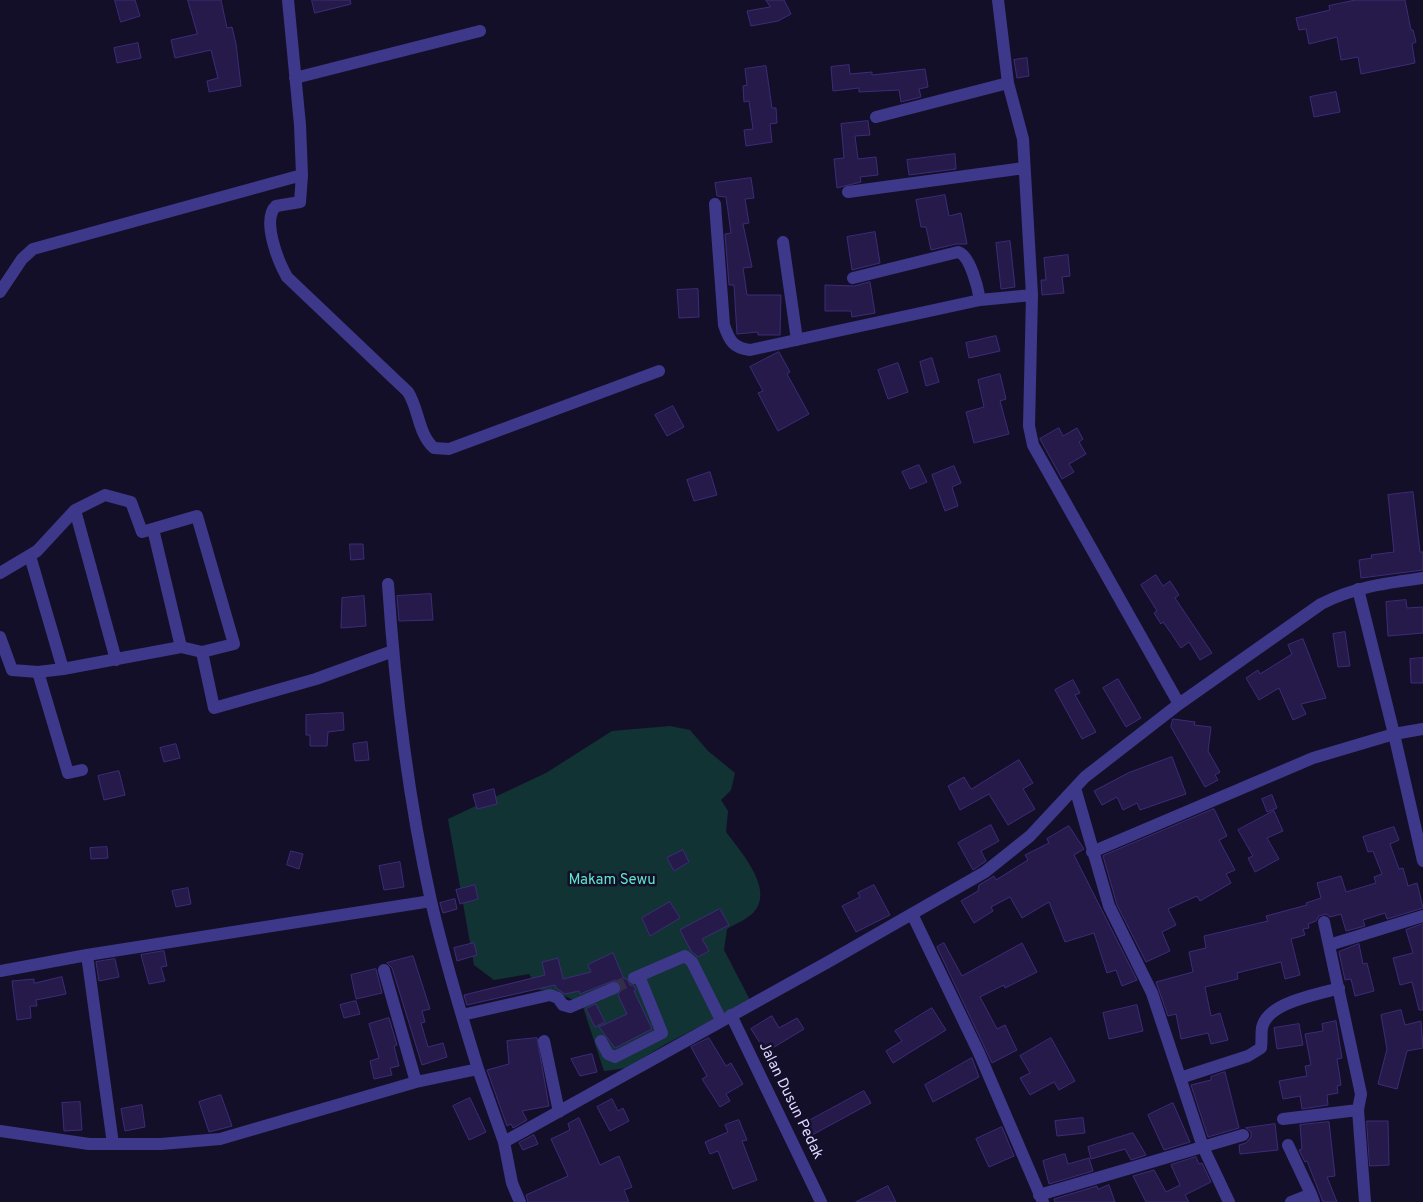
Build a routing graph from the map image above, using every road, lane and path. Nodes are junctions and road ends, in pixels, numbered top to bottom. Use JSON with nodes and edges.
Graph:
{"nodes":[{"id":1,"x":288,"y":0,"type":"edge"},
{"id":2,"x":998,"y":0,"type":"edge"},
{"id":3,"x":480,"y":31,"type":"dead end"},
{"id":4,"x":295,"y":78,"type":"junction"},
{"id":5,"x":1008,"y":83,"type":"junction"},
{"id":6,"x":876,"y":117,"type":"dead end"},
{"id":7,"x":1024,"y":168,"type":"junction"},
{"id":8,"x":302,"y":175,"type":"junction"},
{"id":9,"x":848,"y":192,"type":"dead end"},
{"id":10,"x":715,"y":204,"type":"dead end"},
{"id":11,"x":783,"y":242,"type":"dead end"},
{"id":12,"x":853,"y":278,"type":"dead end"},
{"id":13,"x":0,"y":292,"type":"edge"},
{"id":14,"x":1032,"y":295,"type":"junction"},
{"id":15,"x":980,"y":300,"type":"junction"},
{"id":16,"x":797,"y":340,"type":"junction"},
{"id":17,"x":659,"y":370,"type":"dead end"},
{"id":18,"x":75,"y":510,"type":"junction"},
{"id":19,"x":153,"y":528,"type":"junction"},
{"id":20,"x":30,"y":556,"type":"junction"},
{"id":21,"x":0,"y":573,"type":"edge"},
{"id":22,"x":1423,"y":578,"type":"edge"},
{"id":23,"x":388,"y":584,"type":"dead end"},
{"id":24,"x":1358,"y":589,"type":"junction"},
{"id":25,"x":0,"y":637,"type":"edge"},
{"id":26,"x":181,"y":647,"type":"junction"},
{"id":27,"x":393,"y":651,"type":"junction"},
{"id":28,"x":202,"y":652,"type":"junction"},
{"id":29,"x":116,"y":660,"type":"junction"},
{"id":30,"x":63,"y":669,"type":"junction"},
{"id":31,"x":38,"y":672,"type":"junction"},
{"id":32,"x":1179,"y":704,"type":"junction"},
{"id":33,"x":1423,"y":729,"type":"edge"},
{"id":34,"x":1394,"y":734,"type":"junction"},
{"id":35,"x":82,"y":770,"type":"dead end"},
{"id":36,"x":1075,"y":788,"type":"junction"},
{"id":37,"x":1092,"y":852,"type":"junction"},
{"id":38,"x":1423,"y":861,"type":"edge"},
{"id":39,"x":431,"y":901,"type":"junction"},
{"id":40,"x":912,"y":914,"type":"junction"},
{"id":41,"x":1423,"y":916,"type":"edge"},
{"id":42,"x":1324,"y":922,"type":"dead end"},
{"id":43,"x":1329,"y":945,"type":"junction"},
{"id":44,"x":87,"y":955,"type":"junction"},
{"id":45,"x":384,"y":970,"type":"dead end"},
{"id":46,"x":0,"y":971,"type":"edge"},
{"id":47,"x":614,"y":988,"type":"tunnel mouth"},
{"id":48,"x":1339,"y":988,"type":"junction"},
{"id":49,"x":462,"y":1015,"type":"junction"},
{"id":50,"x":726,"y":1018,"type":"junction"},
{"id":51,"x":652,"y":1039,"type":"junction"},
{"id":52,"x":544,"y":1041,"type":"dead end"},
{"id":53,"x":601,"y":1041,"type":"dead end"},
{"id":54,"x":660,"y":1055,"type":"junction"},
{"id":55,"x":478,"y":1069,"type":"junction"},
{"id":56,"x":1180,"y":1078,"type":"junction"},
{"id":57,"x":416,"y":1082,"type":"junction"},
{"id":58,"x":1358,"y":1110,"type":"junction"},
{"id":59,"x":559,"y":1112,"type":"junction"},
{"id":60,"x":1283,"y":1119,"type":"dead end"},
{"id":61,"x":0,"y":1131,"type":"edge"},
{"id":62,"x":1243,"y":1136,"type":"dead end"},
{"id":63,"x":504,"y":1142,"type":"junction"},
{"id":64,"x":113,"y":1144,"type":"junction"},
{"id":65,"x":1288,"y":1146,"type":"dead end"},
{"id":66,"x":1203,"y":1147,"type":"junction"},
{"id":67,"x":1041,"y":1198,"type":"edge"},
{"id":68,"x":1313,"y":1198,"type":"edge"},
{"id":69,"x":520,"y":1202,"type":"edge"},
{"id":70,"x":821,"y":1202,"type":"edge"},
{"id":71,"x":1229,"y":1202,"type":"edge"},
{"id":72,"x":1291,"y":1202,"type":"edge"},
{"id":73,"x":1365,"y":1202,"type":"edge"}],
"edges":[{"from":1,"to":4,"type":"street"},
{"from":2,"to":5,"type":"street"},
{"from":3,"to":4,"type":"street"},
{"from":4,"to":8,"type":"street"},
{"from":5,"to":6,"type":"street"},
{"from":5,"to":7,"type":"street"},
{"from":7,"to":9,"type":"street"},
{"from":7,"to":14,"type":"street"},
{"from":8,"to":13,"type":"street"},
{"from":8,"to":17,"type":"street"},
{"from":10,"to":16,"type":"street"},
{"from":11,"to":16,"type":"street"},
{"from":12,"to":15,"type":"street"},
{"from":14,"to":15,"type":"street"},
{"from":14,"to":32,"type":"street"},
{"from":15,"to":16,"type":"street"},
{"from":18,"to":19,"type":"street"},
{"from":18,"to":20,"type":"street"},
{"from":18,"to":29,"type":"street"},
{"from":19,"to":26,"type":"street"},
{"from":19,"to":28,"type":"street"},
{"from":20,"to":21,"type":"street"},
{"from":20,"to":30,"type":"street"},
{"from":22,"to":24,"type":"street"},
{"from":23,"to":27,"type":"street"},
{"from":24,"to":32,"type":"street"},
{"from":24,"to":34,"type":"street"},
{"from":25,"to":31,"type":"street"},
{"from":26,"to":28,"type":"street"},
{"from":26,"to":29,"type":"street"},
{"from":27,"to":28,"type":"street"},
{"from":27,"to":39,"type":"street"},
{"from":29,"to":30,"type":"street"},
{"from":30,"to":31,"type":"street"},
{"from":31,"to":35,"type":"street"},
{"from":32,"to":36,"type":"street"},
{"from":33,"to":34,"type":"street"},
{"from":34,"to":37,"type":"street"},
{"from":34,"to":38,"type":"street"},
{"from":36,"to":37,"type":"street"},
{"from":36,"to":40,"type":"street"},
{"from":37,"to":56,"type":"street"},
{"from":39,"to":44,"type":"street"},
{"from":39,"to":49,"type":"street"},
{"from":40,"to":50,"type":"street"},
{"from":40,"to":67,"type":"street"},
{"from":41,"to":43,"type":"street"},
{"from":42,"to":43,"type":"street"},
{"from":43,"to":48,"type":"street"},
{"from":44,"to":46,"type":"street"},
{"from":44,"to":64,"type":"street"},
{"from":45,"to":57,"type":"street"},
{"from":47,"to":49,"type":"street"},
{"from":48,"to":56,"type":"street"},
{"from":48,"to":58,"type":"street"},
{"from":49,"to":55,"type":"street"},
{"from":50,"to":51,"type":"street","name":"Jalan Dusun Pedak"},
{"from":50,"to":54,"type":"street"},
{"from":50,"to":70,"type":"street","name":"Jalan Dusun Pedak"},
{"from":51,"to":53,"type":"street"},
{"from":51,"to":54,"type":"street"},
{"from":52,"to":59,"type":"street"},
{"from":54,"to":59,"type":"street"},
{"from":55,"to":57,"type":"street"},
{"from":55,"to":63,"type":"street"},
{"from":56,"to":66,"type":"street"},
{"from":57,"to":64,"type":"street"},
{"from":58,"to":60,"type":"street"},
{"from":58,"to":73,"type":"street"},
{"from":59,"to":63,"type":"street"},
{"from":61,"to":64,"type":"street"},
{"from":62,"to":66,"type":"street"},
{"from":63,"to":69,"type":"street"},
{"from":65,"to":68,"type":"street"},
{"from":66,"to":67,"type":"street"},
{"from":66,"to":71,"type":"street"},
{"from":68,"to":72,"type":"street"}]}
